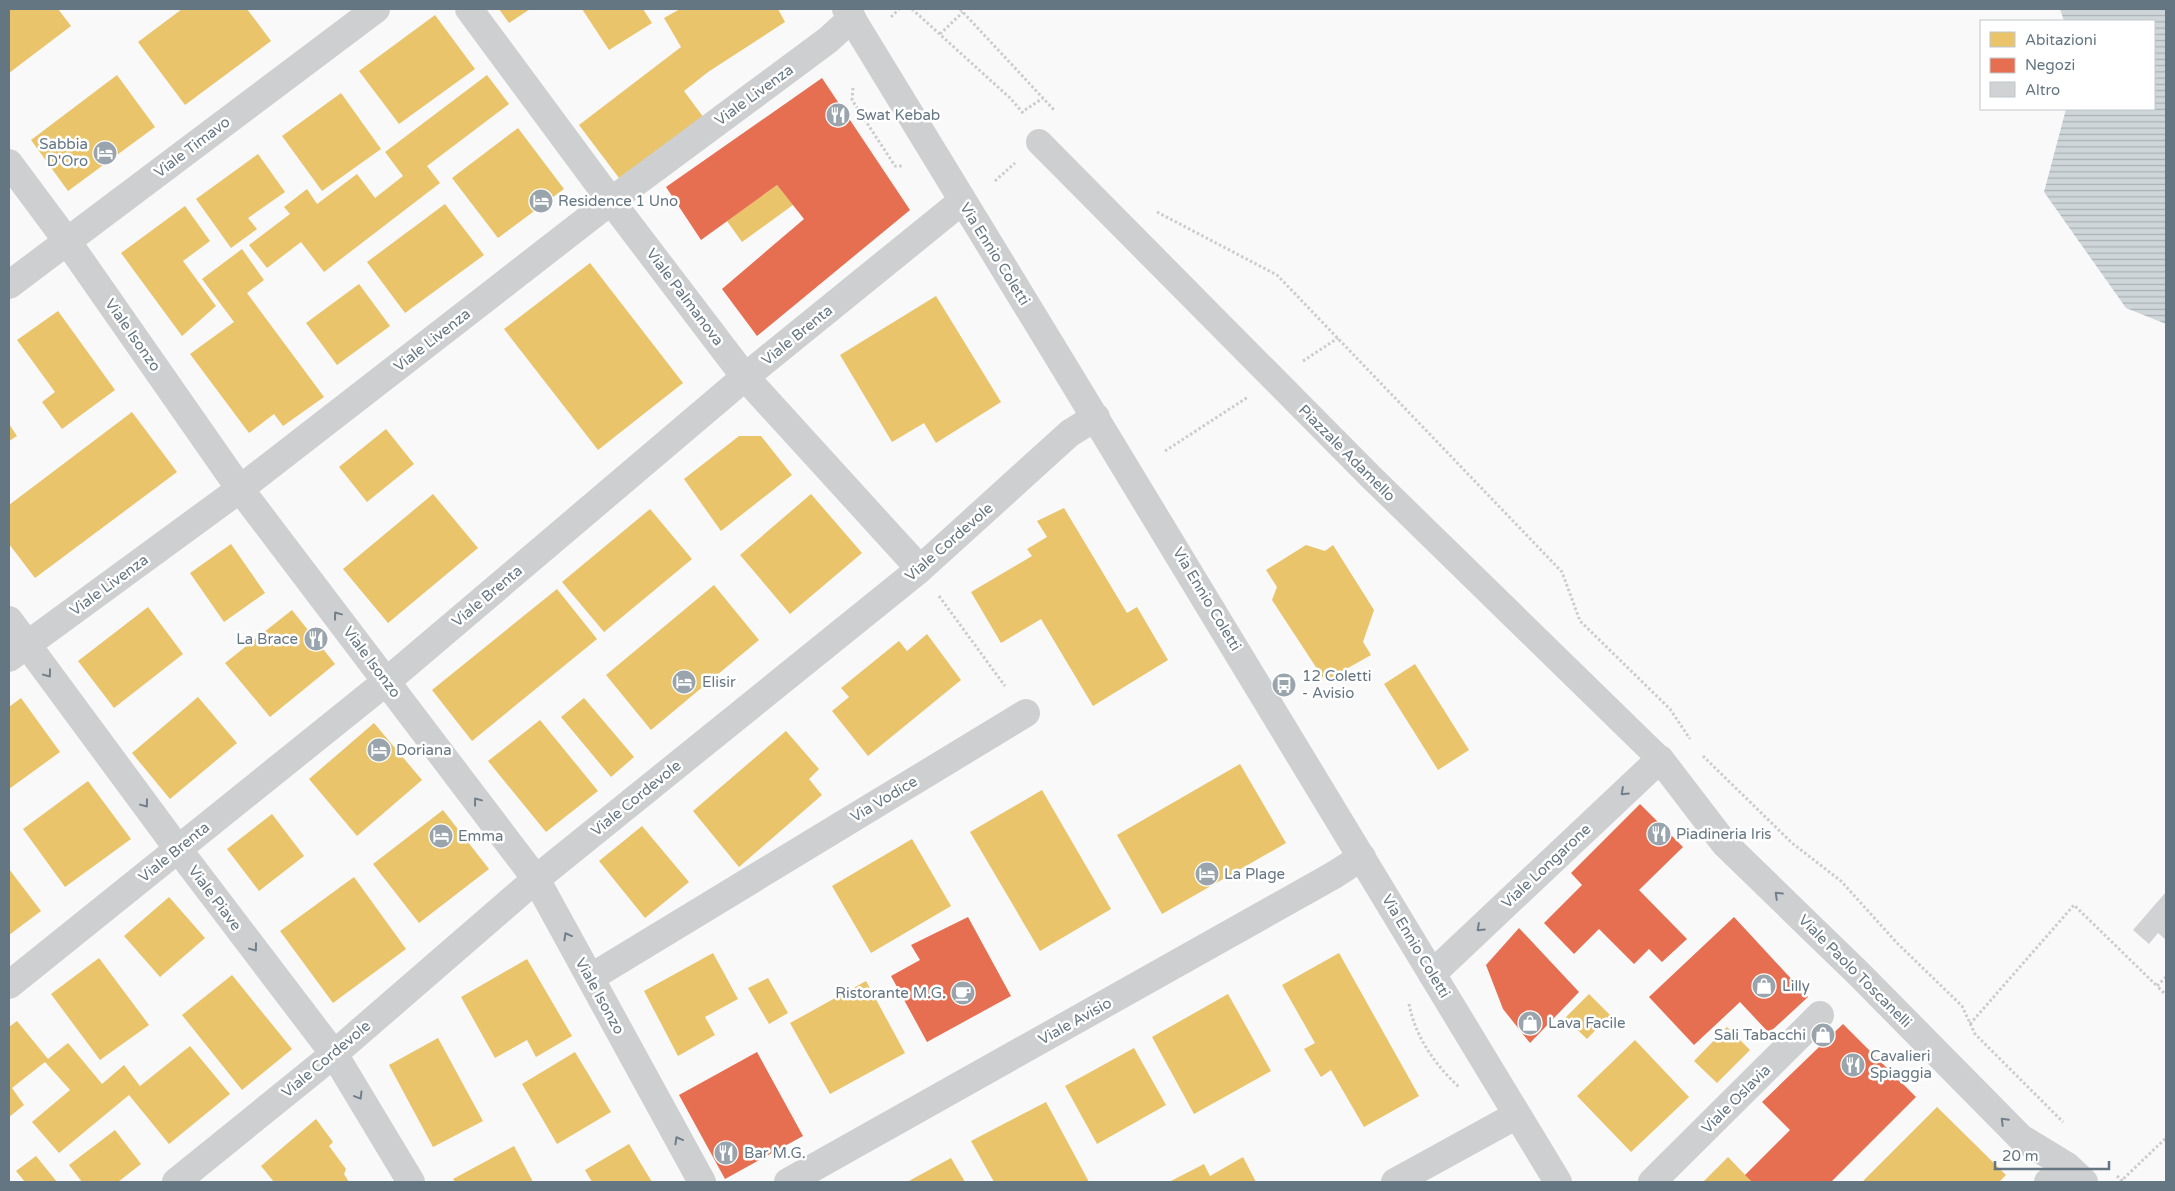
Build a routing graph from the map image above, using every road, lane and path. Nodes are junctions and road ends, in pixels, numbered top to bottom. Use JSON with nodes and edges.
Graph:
{"nodes":[{"id":1,"x":376,"y":9,"type":"edge"},
{"id":2,"x":470,"y":9,"type":"edge"},
{"id":3,"x":912,"y":9,"type":"edge"},
{"id":4,"x":962,"y":10,"type":"edge"},
{"id":5,"x":849,"y":14,"type":"edge"},
{"id":6,"x":940,"y":34,"type":"junction"},
{"id":7,"x":853,"y":85,"type":"dead end"},
{"id":8,"x":1043,"y":98,"type":"junction"},
{"id":9,"x":1022,"y":112,"type":"junction"},
{"id":10,"x":1059,"y":116,"type":"dead end"},
{"id":11,"x":1039,"y":142,"type":"joint"},
{"id":12,"x":9,"y":163,"type":"edge"},
{"id":13,"x":910,"y":165,"type":"dead end"},
{"id":14,"x":611,"y":201,"type":"junction"},
{"id":15,"x":962,"y":201,"type":"junction"},
{"id":16,"x":1154,"y":210,"type":"dead end"},
{"id":17,"x":67,"y":241,"type":"junction"},
{"id":18,"x":9,"y":285,"type":"edge"},
{"id":19,"x":746,"y":377,"type":"junction"},
{"id":20,"x":1096,"y":417,"type":"junction"},
{"id":21,"x":240,"y":489,"type":"junction"},
{"id":22,"x":920,"y":569,"type":"junction"},
{"id":23,"x":9,"y":620,"type":"edge"},
{"id":24,"x":18,"y":651,"type":"edge"},
{"id":25,"x":387,"y":680,"type":"junction"},
{"id":26,"x":1026,"y":713,"type":"joint"},
{"id":27,"x":1692,"y":742,"type":"dead end"},
{"id":28,"x":1698,"y":751,"type":"dead end"},
{"id":29,"x":1660,"y":759,"type":"junction"},
{"id":30,"x":178,"y":849,"type":"junction"},
{"id":31,"x":1362,"y":857,"type":"junction"},
{"id":32,"x":536,"y":879,"type":"junction"},
{"id":33,"x":1432,"y":974,"type":"junction"},
{"id":34,"x":2166,"y":977,"type":"edge"},
{"id":35,"x":590,"y":978,"type":"junction"},
{"id":36,"x":9,"y":985,"type":"edge"},
{"id":37,"x":2157,"y":986,"type":"junction"},
{"id":38,"x":2166,"y":995,"type":"edge"},
{"id":39,"x":1408,"y":999,"type":"dead end"},
{"id":40,"x":1820,"y":1015,"type":"dead end"},
{"id":41,"x":1970,"y":1024,"type":"junction"},
{"id":42,"x":334,"y":1054,"type":"junction"},
{"id":43,"x":1461,"y":1089,"type":"dead end"},
{"id":44,"x":1517,"y":1115,"type":"junction"},
{"id":45,"x":2066,"y":1125,"type":"dead end"},
{"id":46,"x":2166,"y":1138,"type":"edge"},
{"id":47,"x":2115,"y":1174,"type":"dead end"},
{"id":48,"x":2066,"y":1177,"type":"edge"},
{"id":49,"x":176,"y":1182,"type":"edge"},
{"id":50,"x":411,"y":1182,"type":"edge"},
{"id":51,"x":702,"y":1182,"type":"edge"},
{"id":52,"x":788,"y":1182,"type":"edge"},
{"id":53,"x":1395,"y":1182,"type":"edge"},
{"id":54,"x":1558,"y":1182,"type":"edge"},
{"id":55,"x":1652,"y":1182,"type":"edge"},
{"id":56,"x":2122,"y":1182,"type":"edge"}],
"edges":[{"from":1,"to":17,"type":"street","name":"Viale Timavo"},
{"from":2,"to":14,"type":"street","name":"Viale Palmanova"},
{"from":3,"to":6,"type":"path"},
{"from":4,"to":6,"type":"path"},
{"from":4,"to":8,"type":"path"},
{"from":5,"to":14,"type":"street","name":"Viale Livenza"},
{"from":5,"to":15,"type":"street","name":"Via Ennio Coletti"},
{"from":6,"to":9,"type":"path"},
{"from":7,"to":13,"type":"path"},
{"from":8,"to":9,"type":"path"},
{"from":8,"to":10,"type":"path"},
{"from":9,"to":11,"type":"path"},
{"from":11,"to":29,"type":"street","name":"Piazzale Adamello"},
{"from":12,"to":17,"type":"street","name":"Viale Isonzo"},
{"from":14,"to":19,"type":"street","name":"Viale Palmanova"},
{"from":14,"to":21,"type":"street","name":"Viale Livenza"},
{"from":15,"to":19,"type":"street","name":"Viale Brenta"},
{"from":15,"to":20,"type":"street","name":"Via Ennio Coletti"},
{"from":16,"to":27,"type":"path"},
{"from":17,"to":18,"type":"street","name":"Viale Timavo"},
{"from":17,"to":21,"type":"street","name":"Viale Isonzo"},
{"from":19,"to":22,"type":"street","name":"Viale Palmanova"},
{"from":19,"to":25,"type":"street","name":"Viale Brenta"},
{"from":20,"to":22,"type":"street","name":"Viale Cordevole"},
{"from":20,"to":31,"type":"street","name":"Via Ennio Coletti"},
{"from":21,"to":24,"type":"street","name":"Viale Livenza"},
{"from":25,"to":21,"type":"street","name":"Viale Isonzo","one_way":true},
{"from":22,"to":26,"type":"path"},
{"from":22,"to":32,"type":"street","name":"Viale Cordevole"},
{"from":23,"to":24,"type":"street","name":"Viale Piave"},
{"from":24,"to":30,"type":"street","name":"Viale Piave","one_way":true},
{"from":25,"to":30,"type":"street","name":"Viale Brenta"},
{"from":32,"to":25,"type":"street","name":"Viale Isonzo","one_way":true},
{"from":26,"to":35,"type":"street","name":"Via Vodice"},
{"from":28,"to":41,"type":"path"},
{"from":29,"to":33,"type":"street","name":"Viale Longarone","one_way":true},
{"from":48,"to":29,"type":"street","name":"Viale Paolo Toscanelli","one_way":true},
{"from":30,"to":36,"type":"street","name":"Viale Brenta"},
{"from":30,"to":42,"type":"street","name":"Viale Piave","one_way":true},
{"from":31,"to":33,"type":"street","name":"Via Ennio Coletti"},
{"from":31,"to":52,"type":"street","name":"Viale Avisio"},
{"from":35,"to":32,"type":"street","name":"Viale Isonzo","one_way":true},
{"from":32,"to":42,"type":"street","name":"Viale Cordevole"},
{"from":33,"to":44,"type":"street","name":"Via Ennio Coletti"},
{"from":34,"to":37,"type":"path"},
{"from":51,"to":35,"type":"street","name":"Viale Isonzo","one_way":true},
{"from":37,"to":38,"type":"path"},
{"from":37,"to":41,"type":"path"},
{"from":39,"to":43,"type":"path"},
{"from":40,"to":55,"type":"street","name":"Viale Oslavia"},
{"from":41,"to":45,"type":"path"},
{"from":42,"to":49,"type":"street","name":"Viale Cordevole"},
{"from":42,"to":50,"type":"street","name":"Viale Piave","one_way":true},
{"from":44,"to":53,"type":"street"},
{"from":44,"to":54,"type":"street","name":"Via Ennio Coletti"},
{"from":46,"to":56,"type":"path"},
{"from":47,"to":56,"type":"path"}]}
